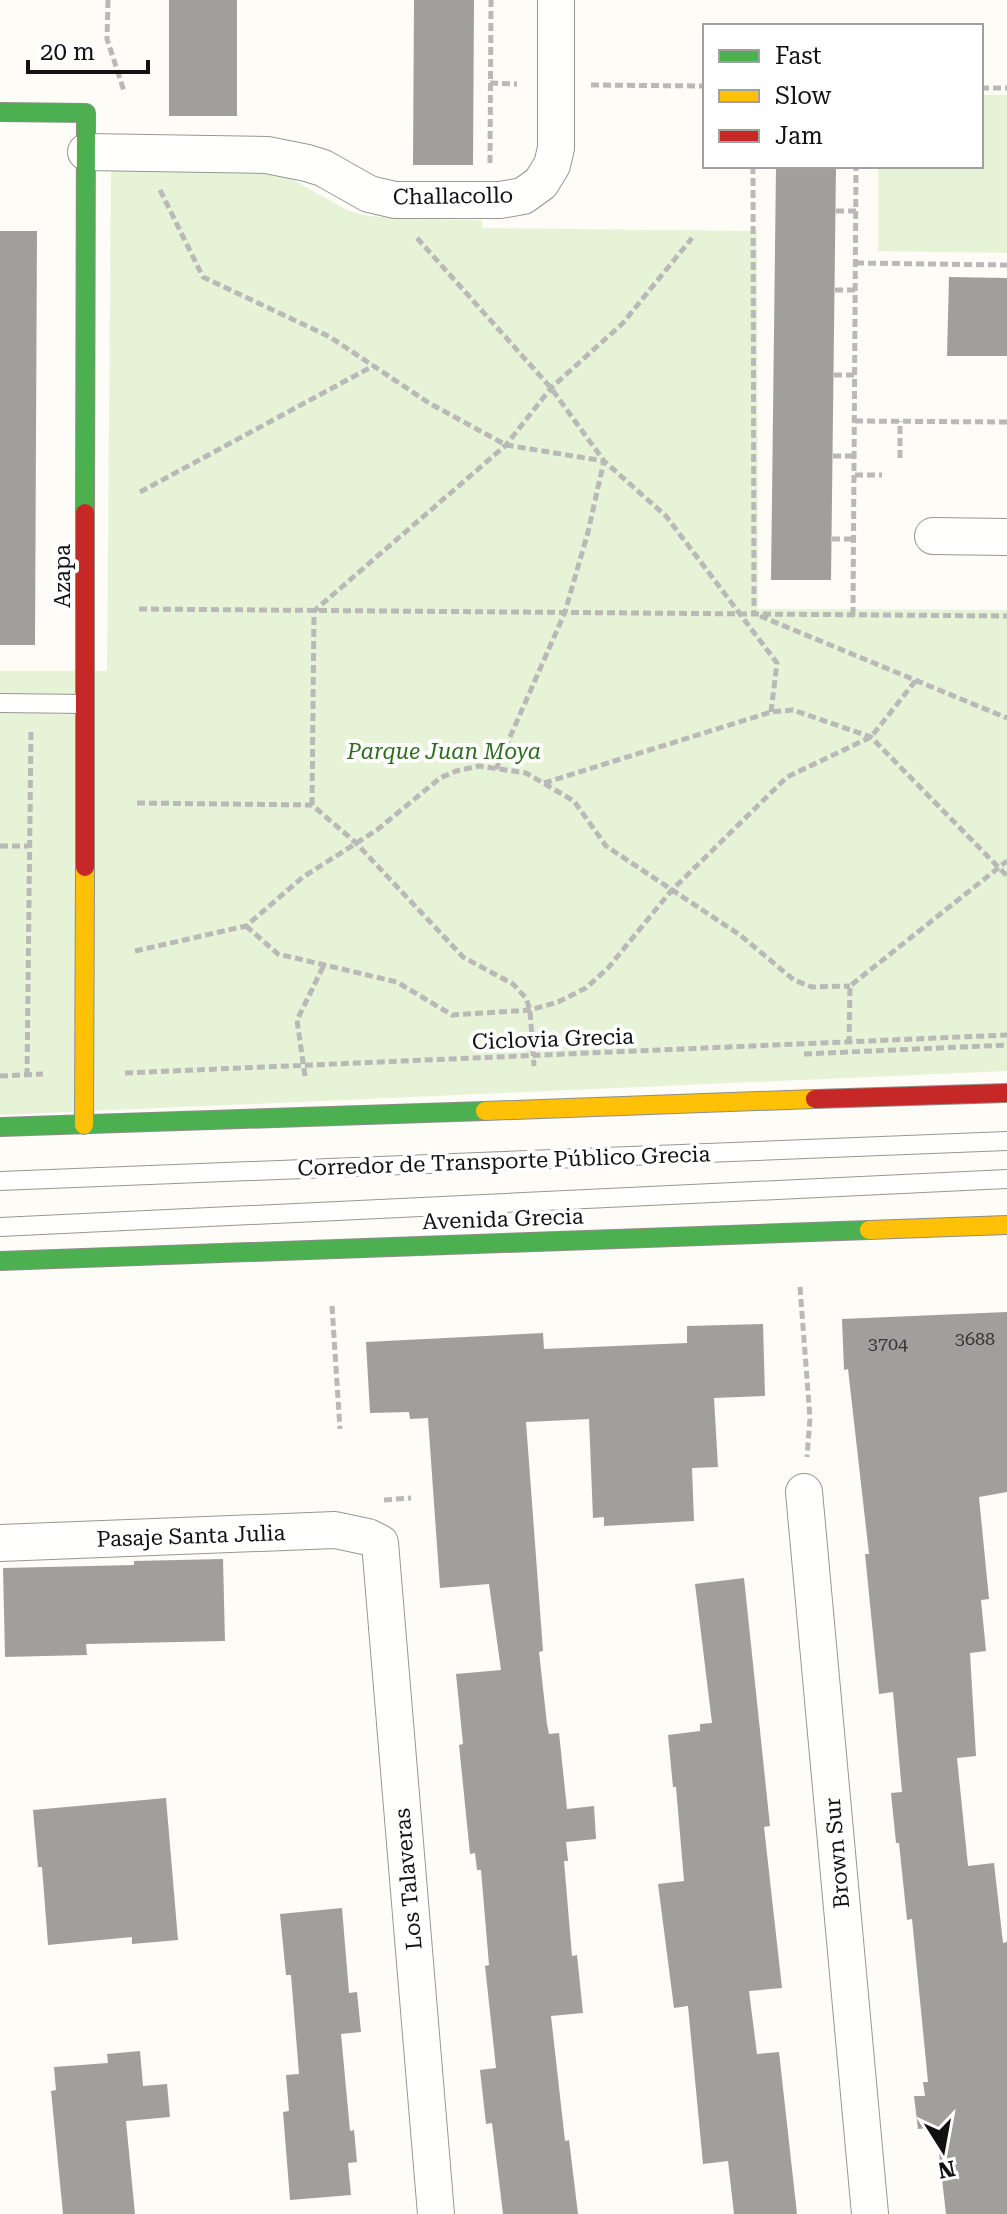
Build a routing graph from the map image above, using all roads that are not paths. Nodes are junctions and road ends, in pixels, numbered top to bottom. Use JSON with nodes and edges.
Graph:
{"nodes":[{"id":1,"x":556,"y":0,"type":"edge"},
{"id":2,"x":0,"y":112,"type":"edge"},
{"id":3,"x":86,"y":152,"type":"junction"},
{"id":4,"x":933,"y":536,"type":"dead end"},
{"id":5,"x":1007,"y":537,"type":"edge"},
{"id":6,"x":0,"y":703,"type":"edge"},
{"id":7,"x":85,"y":704,"type":"junction"},
{"id":8,"x":1007,"y":1093,"type":"edge"},
{"id":9,"x":84,"y":1125,"type":"junction"},
{"id":10,"x":0,"y":1127,"type":"edge"},
{"id":11,"x":1007,"y":1141,"type":"edge"},
{"id":12,"x":1007,"y":1179,"type":"edge"},
{"id":13,"x":0,"y":1181,"type":"edge"},
{"id":14,"x":1007,"y":1225,"type":"edge"},
{"id":15,"x":0,"y":1227,"type":"edge"},
{"id":16,"x":0,"y":1261,"type":"edge"},
{"id":17,"x":804,"y":1492,"type":"road end"},
{"id":18,"x":0,"y":1543,"type":"edge"},
{"id":19,"x":380,"y":1543,"type":"joint"},
{"id":20,"x":436,"y":2214,"type":"edge"},
{"id":21,"x":870,"y":2214,"type":"edge"}],
"edges":[{"from":1,"to":3,"type":"street","name":"Challacollo"},
{"from":2,"to":3,"type":"main road","name":"Azapa"},
{"from":3,"to":7,"type":"main road","name":"Azapa"},
{"from":4,"to":5,"type":"street"},
{"from":6,"to":7,"type":"lane"},
{"from":7,"to":9,"type":"main road","name":"Azapa"},
{"from":8,"to":9,"type":"main road"},
{"from":9,"to":10,"type":"main road"},
{"from":11,"to":13,"type":"lane","name":"Corredor de Transporte Público Grecia"},
{"from":12,"to":15,"type":"lane","name":"Corredor de Transporte Público Grecia"},
{"from":14,"to":16,"type":"main road","name":"Avenida Grecia"},
{"from":17,"to":21,"type":"street","name":"Brown Sur"},
{"from":18,"to":19,"type":"street","name":"Pasaje Santa Julia"},
{"from":19,"to":20,"type":"street","name":"Los Talaveras"}]}
